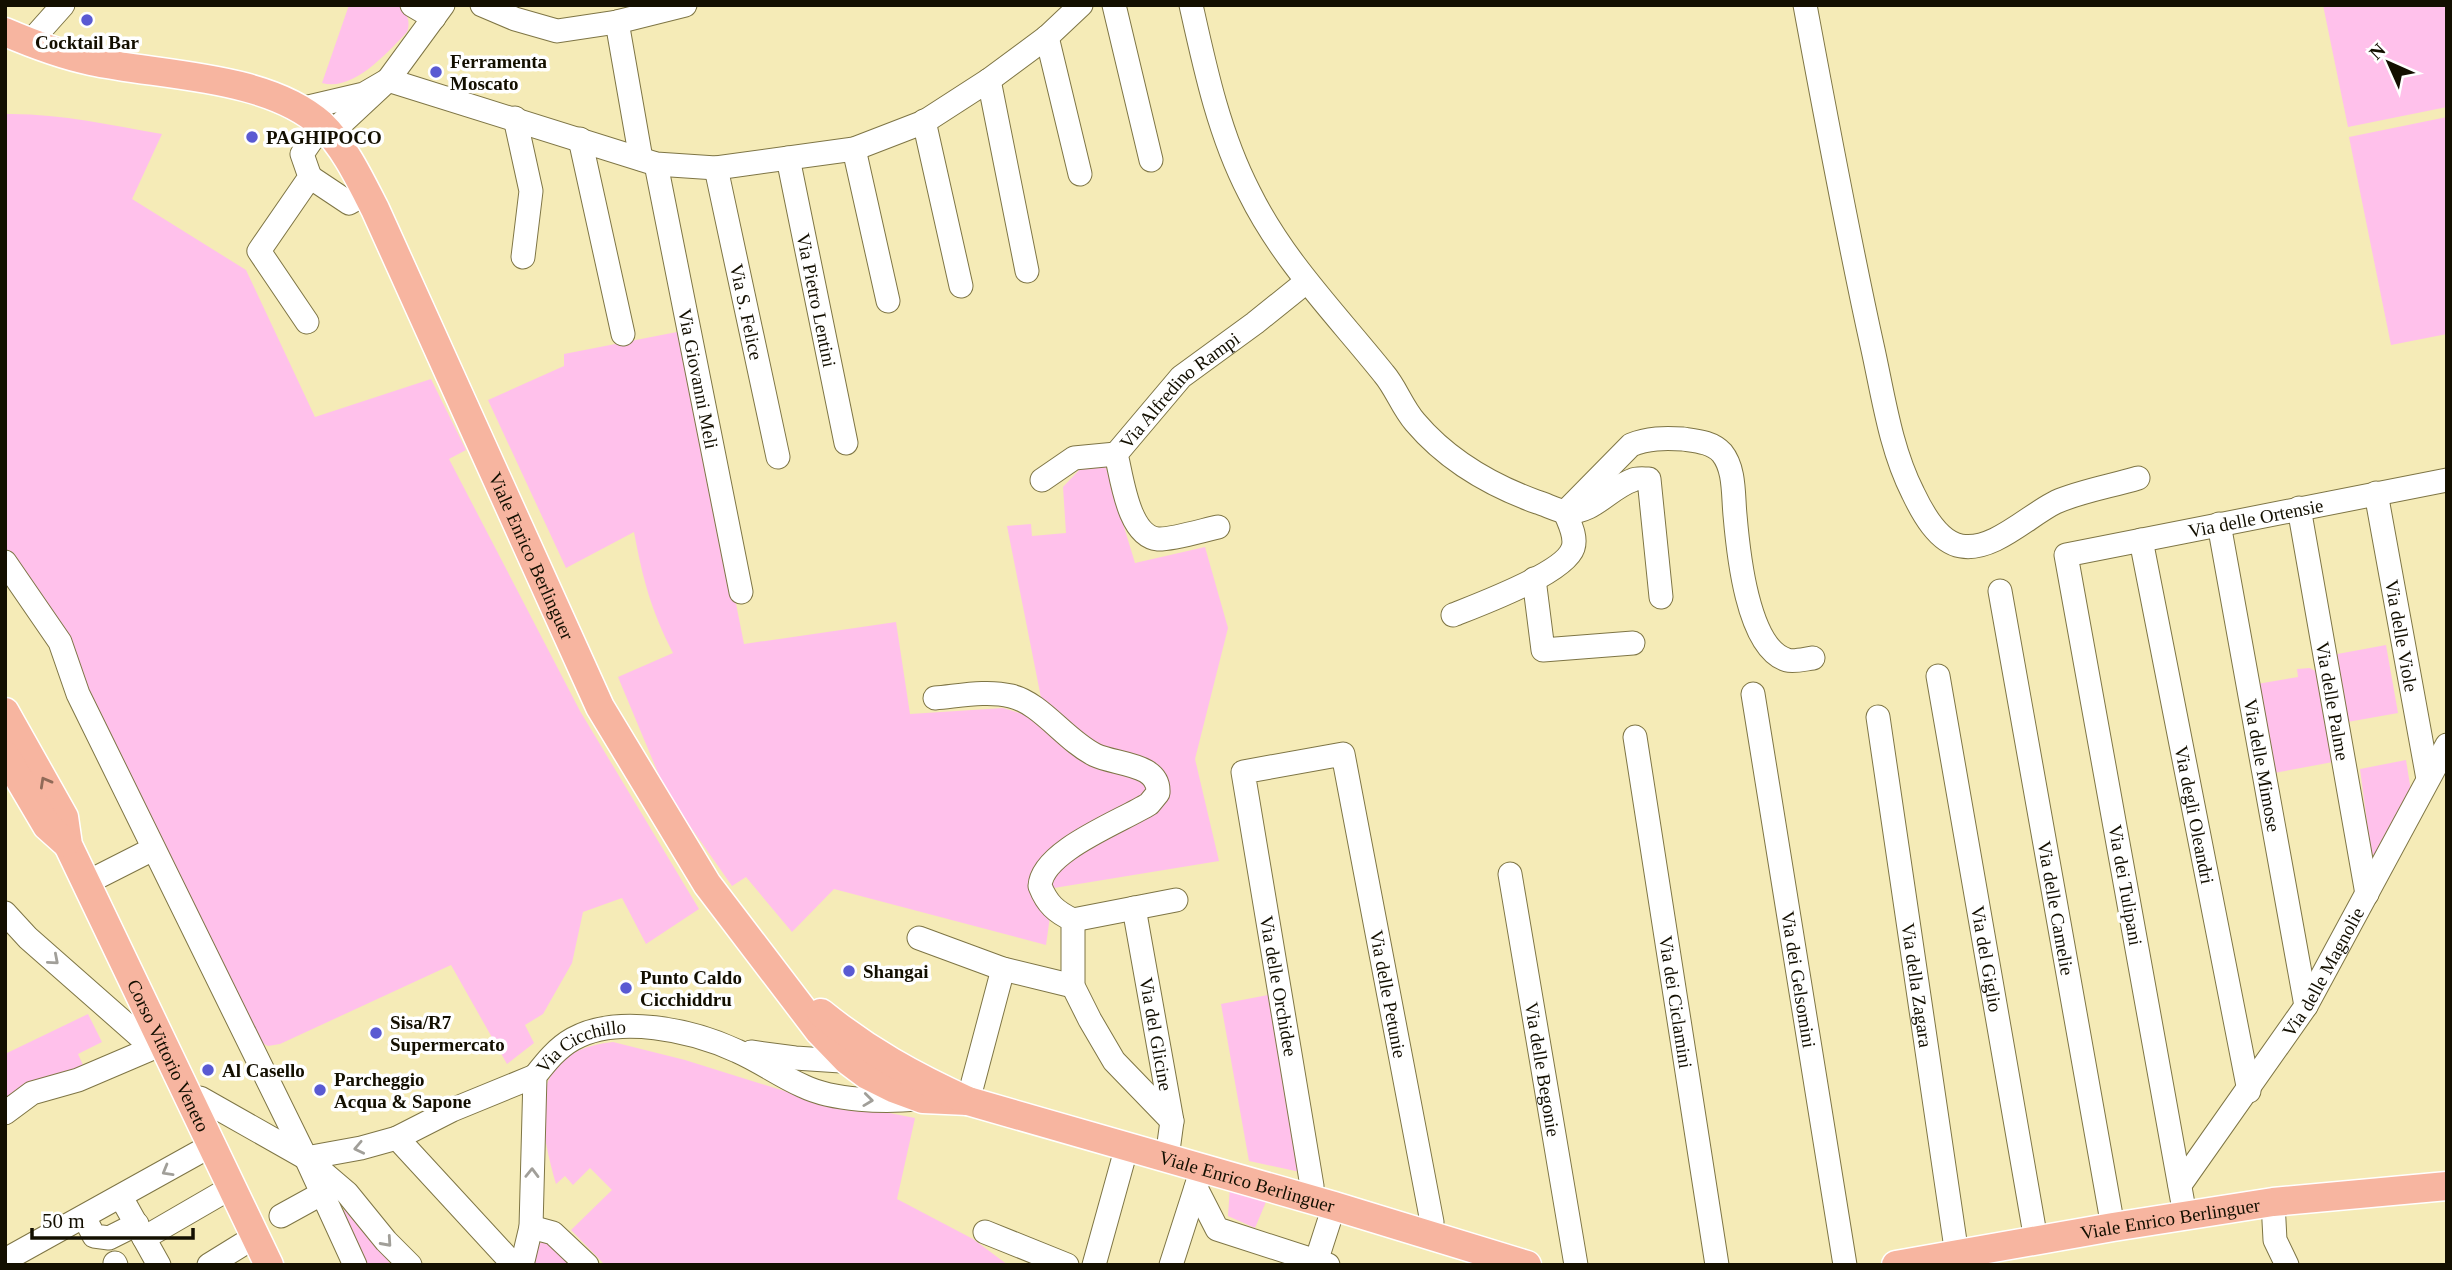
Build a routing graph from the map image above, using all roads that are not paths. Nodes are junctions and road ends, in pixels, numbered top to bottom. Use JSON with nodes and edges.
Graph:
{"nodes":[{"id":1,"x":63,"y":5,"type":"edge"},
{"id":2,"x":412,"y":5,"type":"edge"},
{"id":3,"x":482,"y":5,"type":"edge"},
{"id":4,"x":685,"y":5,"type":"edge"},
{"id":5,"x":1082,"y":5,"type":"edge"},
{"id":6,"x":1114,"y":5,"type":"edge"},
{"id":7,"x":1191,"y":5,"type":"edge"},
{"id":8,"x":1804,"y":5,"type":"edge"},
{"id":9,"x":438,"y":11,"type":"edge"},
{"id":10,"x":617,"y":22,"type":"junction"},
{"id":11,"x":18,"y":37,"type":"edge"},
{"id":12,"x":1047,"y":37,"type":"junction"},
{"id":13,"x":388,"y":80,"type":"junction"},
{"id":14,"x":989,"y":80,"type":"junction"},
{"id":15,"x":515,"y":118,"type":"junction"},
{"id":16,"x":924,"y":121,"type":"junction"},
{"id":17,"x":317,"y":123,"type":"junction"},
{"id":18,"x":580,"y":139,"type":"junction"},
{"id":19,"x":854,"y":149,"type":"junction"},
{"id":20,"x":789,"y":158,"type":"junction"},
{"id":21,"x":1151,"y":160,"type":"dead end"},
{"id":22,"x":649,"y":162,"type":"junction"},
{"id":23,"x":716,"y":168,"type":"junction"},
{"id":24,"x":1080,"y":174,"type":"dead end"},
{"id":25,"x":310,"y":177,"type":"junction"},
{"id":26,"x":367,"y":193,"type":"junction"},
{"id":27,"x":523,"y":257,"type":"dead end"},
{"id":28,"x":1027,"y":271,"type":"dead end"},
{"id":29,"x":1306,"y":282,"type":"junction"},
{"id":30,"x":961,"y":286,"type":"dead end"},
{"id":31,"x":888,"y":301,"type":"dead end"},
{"id":32,"x":307,"y":323,"type":"dead end"},
{"id":33,"x":623,"y":334,"type":"dead end"},
{"id":34,"x":846,"y":443,"type":"dead end"},
{"id":35,"x":1116,"y":454,"type":"junction"},
{"id":36,"x":778,"y":457,"type":"dead end"},
{"id":37,"x":2138,"y":478,"type":"dead end"},
{"id":38,"x":1042,"y":480,"type":"dead end"},
{"id":39,"x":2447,"y":480,"type":"edge"},
{"id":40,"x":2376,"y":493,"type":"junction"},
{"id":41,"x":2300,"y":508,"type":"junction"},
{"id":42,"x":1565,"y":512,"type":"junction"},
{"id":43,"x":2219,"y":524,"type":"junction"},
{"id":44,"x":1217,"y":527,"type":"dead end"},
{"id":45,"x":2141,"y":540,"type":"junction"},
{"id":46,"x":2066,"y":555,"type":"joint"},
{"id":47,"x":5,"y":562,"type":"edge"},
{"id":48,"x":1534,"y":579,"type":"junction"},
{"id":49,"x":2000,"y":590,"type":"dead end"},
{"id":50,"x":741,"y":592,"type":"dead end"},
{"id":51,"x":1661,"y":597,"type":"dead end"},
{"id":52,"x":1452,"y":615,"type":"dead end"},
{"id":53,"x":1633,"y":643,"type":"dead end"},
{"id":54,"x":1813,"y":658,"type":"dead end"},
{"id":55,"x":1938,"y":676,"type":"dead end"},
{"id":56,"x":1753,"y":694,"type":"dead end"},
{"id":57,"x":935,"y":698,"type":"dead end"},
{"id":58,"x":5,"y":712,"type":"edge"},
{"id":59,"x":1878,"y":717,"type":"dead end"},
{"id":60,"x":1634,"y":737,"type":"dead end"},
{"id":61,"x":2447,"y":745,"type":"edge"},
{"id":62,"x":1343,"y":754,"type":"joint"},
{"id":63,"x":5,"y":755,"type":"edge"},
{"id":64,"x":2428,"y":779,"type":"junction"},
{"id":65,"x":68,"y":845,"type":"junction"},
{"id":66,"x":153,"y":849,"type":"junction"},
{"id":67,"x":1510,"y":874,"type":"dead end"},
{"id":68,"x":86,"y":883,"type":"junction"},
{"id":69,"x":2367,"y":894,"type":"junction"},
{"id":70,"x":1176,"y":900,"type":"dead end"},
{"id":71,"x":1134,"y":908,"type":"junction"},
{"id":72,"x":5,"y":913,"type":"edge"},
{"id":73,"x":1073,"y":920,"type":"junction"},
{"id":74,"x":919,"y":937,"type":"dead end"},
{"id":75,"x":1003,"y":970,"type":"junction"},
{"id":76,"x":1073,"y":986,"type":"junction"},
{"id":77,"x":789,"y":988,"type":"junction"},
{"id":78,"x":2306,"y":1006,"type":"junction"},
{"id":79,"x":841,"y":1029,"type":"junction"},
{"id":80,"x":158,"y":1046,"type":"junction"},
{"id":81,"x":737,"y":1050,"type":"junction"},
{"id":82,"x":847,"y":1060,"type":"junction"},
{"id":83,"x":535,"y":1076,"type":"junction"},
{"id":84,"x":917,"y":1087,"type":"junction"},
{"id":85,"x":2249,"y":1091,"type":"junction"},
{"id":86,"x":817,"y":1092,"type":"junction"},
{"id":87,"x":968,"y":1101,"type":"junction"},
{"id":88,"x":191,"y":1102,"type":"junction"},
{"id":89,"x":5,"y":1113,"type":"edge"},
{"id":90,"x":1172,"y":1121,"type":"junction"},
{"id":91,"x":397,"y":1138,"type":"junction"},
{"id":92,"x":212,"y":1144,"type":"junction"},
{"id":93,"x":1127,"y":1146,"type":"junction"},
{"id":94,"x":306,"y":1158,"type":"junction"},
{"id":95,"x":1167,"y":1158,"type":"junction"},
{"id":96,"x":1199,"y":1178,"type":"junction"},
{"id":97,"x":2180,"y":1185,"type":"junction"},
{"id":98,"x":2447,"y":1186,"type":"edge"},
{"id":99,"x":232,"y":1187,"type":"junction"},
{"id":100,"x":321,"y":1194,"type":"junction"},
{"id":101,"x":121,"y":1197,"type":"junction"},
{"id":102,"x":2273,"y":1202,"type":"junction"},
{"id":103,"x":1322,"y":1203,"type":"junction"},
{"id":104,"x":2185,"y":1215,"type":"junction"},
{"id":105,"x":281,"y":1216,"type":"dead end"},
{"id":106,"x":84,"y":1217,"type":"junction"},
{"id":107,"x":531,"y":1227,"type":"junction"},
{"id":108,"x":2113,"y":1227,"type":"junction"},
{"id":109,"x":141,"y":1231,"type":"junction"},
{"id":110,"x":985,"y":1232,"type":"dead end"},
{"id":111,"x":1429,"y":1235,"type":"junction"},
{"id":112,"x":256,"y":1236,"type":"junction"},
{"id":113,"x":2036,"y":1240,"type":"junction"},
{"id":114,"x":14,"y":1255,"type":"dead end"},
{"id":115,"x":1957,"y":1255,"type":"junction"},
{"id":116,"x":1465,"y":1256,"type":"edge"},
{"id":117,"x":1320,"y":1263,"type":"edge"},
{"id":118,"x":1908,"y":1264,"type":"edge"},
{"id":119,"x":159,"y":1265,"type":"edge"},
{"id":120,"x":209,"y":1265,"type":"edge"},
{"id":121,"x":269,"y":1265,"type":"edge"},
{"id":122,"x":355,"y":1265,"type":"edge"},
{"id":123,"x":410,"y":1265,"type":"edge"},
{"id":124,"x":514,"y":1265,"type":"edge"},
{"id":125,"x":522,"y":1265,"type":"edge"},
{"id":126,"x":587,"y":1265,"type":"edge"},
{"id":127,"x":1067,"y":1265,"type":"edge"},
{"id":128,"x":1094,"y":1265,"type":"edge"},
{"id":129,"x":1171,"y":1265,"type":"edge"},
{"id":130,"x":1527,"y":1265,"type":"edge"},
{"id":131,"x":1576,"y":1265,"type":"edge"},
{"id":132,"x":1717,"y":1265,"type":"edge"},
{"id":133,"x":1844,"y":1265,"type":"edge"},
{"id":134,"x":2287,"y":1265,"type":"edge"}],
"edges":[{"from":1,"to":11,"type":"street"},
{"from":2,"to":9,"type":"street"},
{"from":3,"to":10,"type":"street"},
{"from":4,"to":10,"type":"street"},
{"from":5,"to":12,"type":"street"},
{"from":6,"to":21,"type":"street"},
{"from":7,"to":29,"type":"street"},
{"from":8,"to":37,"type":"street"},
{"from":9,"to":13,"type":"street"},
{"from":10,"to":22,"type":"street","name":"Via Giovanni Meli"},
{"from":11,"to":17,"type":"main road"},
{"from":12,"to":14,"type":"street"},
{"from":12,"to":24,"type":"street"},
{"from":13,"to":15,"type":"street"},
{"from":13,"to":17,"type":"street"},
{"from":13,"to":17,"type":"street"},
{"from":14,"to":16,"type":"street"},
{"from":14,"to":28,"type":"street"},
{"from":15,"to":18,"type":"street"},
{"from":15,"to":27,"type":"street"},
{"from":16,"to":19,"type":"street"},
{"from":16,"to":30,"type":"street"},
{"from":17,"to":25,"type":"street"},
{"from":17,"to":26,"type":"main road","name":"Viale Enrico Berlinguer"},
{"from":18,"to":22,"type":"street"},
{"from":18,"to":33,"type":"street"},
{"from":19,"to":20,"type":"street"},
{"from":19,"to":31,"type":"street"},
{"from":20,"to":23,"type":"street"},
{"from":20,"to":34,"type":"street","name":"Via Pietro Lentini"},
{"from":22,"to":23,"type":"street"},
{"from":22,"to":50,"type":"street","name":"Via Giovanni Meli"},
{"from":23,"to":36,"type":"street","name":"Via S. Felice"},
{"from":25,"to":26,"type":"street"},
{"from":25,"to":32,"type":"street"},
{"from":26,"to":77,"type":"main road","name":"Viale Enrico Berlinguer"},
{"from":29,"to":35,"type":"street","name":"Via Alfredino Rampi"},
{"from":29,"to":42,"type":"street"},
{"from":35,"to":38,"type":"street"},
{"from":35,"to":44,"type":"street","name":"Via Alfredino Rampi"},
{"from":39,"to":40,"type":"street","name":"Via delle Ortensie"},
{"from":40,"to":41,"type":"street","name":"Via delle Ortensie"},
{"from":40,"to":64,"type":"street","name":"Via delle Viole"},
{"from":41,"to":43,"type":"street","name":"Via delle Ortensie"},
{"from":41,"to":69,"type":"street","name":"Via delle Palme"},
{"from":42,"to":48,"type":"street"},
{"from":42,"to":51,"type":"street"},
{"from":42,"to":54,"type":"street"},
{"from":43,"to":45,"type":"street","name":"Via delle Ortensie"},
{"from":43,"to":78,"type":"street","name":"Via delle Mimose"},
{"from":45,"to":46,"type":"street","name":"Via delle Ortensie"},
{"from":45,"to":85,"type":"street","name":"Via degli Oleandri"},
{"from":46,"to":97,"type":"street","name":"Via dei Tulipani"},
{"from":47,"to":66,"type":"street"},
{"from":48,"to":52,"type":"street"},
{"from":48,"to":53,"type":"street"},
{"from":49,"to":108,"type":"street","name":"Via delle Camelie"},
{"from":55,"to":113,"type":"street","name":"Via del Giglio"},
{"from":56,"to":133,"type":"street","name":"Via dei Gelsomini"},
{"from":57,"to":73,"type":"street"},
{"from":65,"to":58,"type":"main road","name":"Corso Vittorio Veneto","one_way":true},
{"from":59,"to":115,"type":"street","name":"Via della Zagara"},
{"from":60,"to":132,"type":"street","name":"Via dei Ciclamini"},
{"from":61,"to":64,"type":"street","name":"Via delle Magnolie"},
{"from":62,"to":103,"type":"street","name":"Via delle Orchidee"},
{"from":62,"to":111,"type":"street","name":"Via delle Petunie"},
{"from":63,"to":65,"type":"main road","name":"Corso Vittorio Veneto"},
{"from":64,"to":69,"type":"street","name":"Via delle Magnolie"},
{"from":65,"to":68,"type":"main road","name":"Corso Vittorio Veneto"},
{"from":66,"to":68,"type":"street"},
{"from":66,"to":94,"type":"street"},
{"from":67,"to":131,"type":"street","name":"Via delle Begonie"},
{"from":68,"to":80,"type":"main road","name":"Corso Vittorio Veneto"},
{"from":69,"to":78,"type":"street","name":"Via delle Magnolie"},
{"from":70,"to":71,"type":"street"},
{"from":71,"to":73,"type":"street"},
{"from":71,"to":90,"type":"street","name":"Via del Glicine"},
{"from":72,"to":80,"type":"street","one_way":true},
{"from":73,"to":76,"type":"street"},
{"from":74,"to":75,"type":"street"},
{"from":75,"to":76,"type":"street"},
{"from":75,"to":87,"type":"street"},
{"from":76,"to":90,"type":"street"},
{"from":77,"to":79,"type":"main road"},
{"from":77,"to":82,"type":"main road"},
{"from":78,"to":85,"type":"street","name":"Via delle Magnolie"},
{"from":79,"to":82,"type":"street"},
{"from":79,"to":84,"type":"main road"},
{"from":80,"to":88,"type":"main road","name":"Corso Vittorio Veneto"},
{"from":80,"to":89,"type":"street"},
{"from":81,"to":82,"type":"street"},
{"from":81,"to":83,"type":"street","name":"Via Cicchillo"},
{"from":81,"to":86,"type":"street"},
{"from":82,"to":84,"type":"main road"},
{"from":82,"to":86,"type":"street"},
{"from":83,"to":91,"type":"street"},
{"from":107,"to":83,"type":"street","name":"Via Cicchillo","one_way":true},
{"from":86,"to":84,"type":"street","one_way":true},
{"from":84,"to":87,"type":"main road","name":"Viale Enrico Berlinguer"},
{"from":85,"to":97,"type":"street","name":"Via delle Magnolie"},
{"from":87,"to":93,"type":"main road","name":"Viale Enrico Berlinguer"},
{"from":88,"to":92,"type":"main road","name":"Corso Vittorio Veneto"},
{"from":88,"to":94,"type":"street"},
{"from":90,"to":95,"type":"street","name":"Via del Glicine"},
{"from":91,"to":94,"type":"street","one_way":true},
{"from":91,"to":124,"type":"street"},
{"from":92,"to":99,"type":"main road","name":"Corso Vittorio Veneto"},
{"from":92,"to":101,"type":"street","one_way":true},
{"from":93,"to":95,"type":"main road","name":"Viale Enrico Berlinguer"},
{"from":93,"to":128,"type":"street"},
{"from":94,"to":100,"type":"street"},
{"from":94,"to":123,"type":"street","one_way":true},
{"from":95,"to":96,"type":"main road","name":"Viale Enrico Berlinguer"},
{"from":96,"to":103,"type":"main road","name":"Viale Enrico Berlinguer"},
{"from":96,"to":117,"type":"street"},
{"from":96,"to":129,"type":"street"},
{"from":97,"to":104,"type":"street","name":"Via dei Tulipani"},
{"from":98,"to":102,"type":"main road","name":"Viale Enrico Berlinguer"},
{"from":99,"to":109,"type":"street"},
{"from":99,"to":112,"type":"main road","name":"Corso Vittorio Veneto"},
{"from":100,"to":105,"type":"street"},
{"from":100,"to":122,"type":"street"},
{"from":101,"to":106,"type":"street"},
{"from":101,"to":109,"type":"street"},
{"from":102,"to":104,"type":"main road","name":"Viale Enrico Berlinguer"},
{"from":102,"to":134,"type":"street"},
{"from":103,"to":111,"type":"main road","name":"Viale Enrico Berlinguer"},
{"from":103,"to":117,"type":"street","name":"Via delle Orchidee"},
{"from":104,"to":108,"type":"main road","name":"Viale Enrico Berlinguer"},
{"from":106,"to":109,"type":"street"},
{"from":106,"to":114,"type":"street"},
{"from":107,"to":125,"type":"street","name":"Via Cicchillo"},
{"from":107,"to":126,"type":"street"},
{"from":108,"to":113,"type":"main road","name":"Viale Enrico Berlinguer"},
{"from":109,"to":119,"type":"street"},
{"from":110,"to":127,"type":"street"},
{"from":111,"to":116,"type":"main road","name":"Viale Enrico Berlinguer"},
{"from":112,"to":120,"type":"street"},
{"from":112,"to":121,"type":"main road","name":"Corso Vittorio Veneto"},
{"from":113,"to":115,"type":"main road","name":"Viale Enrico Berlinguer"},
{"from":115,"to":118,"type":"main road","name":"Viale Enrico Berlinguer"},
{"from":116,"to":130,"type":"main road","name":"Viale Enrico Berlinguer"}]}
